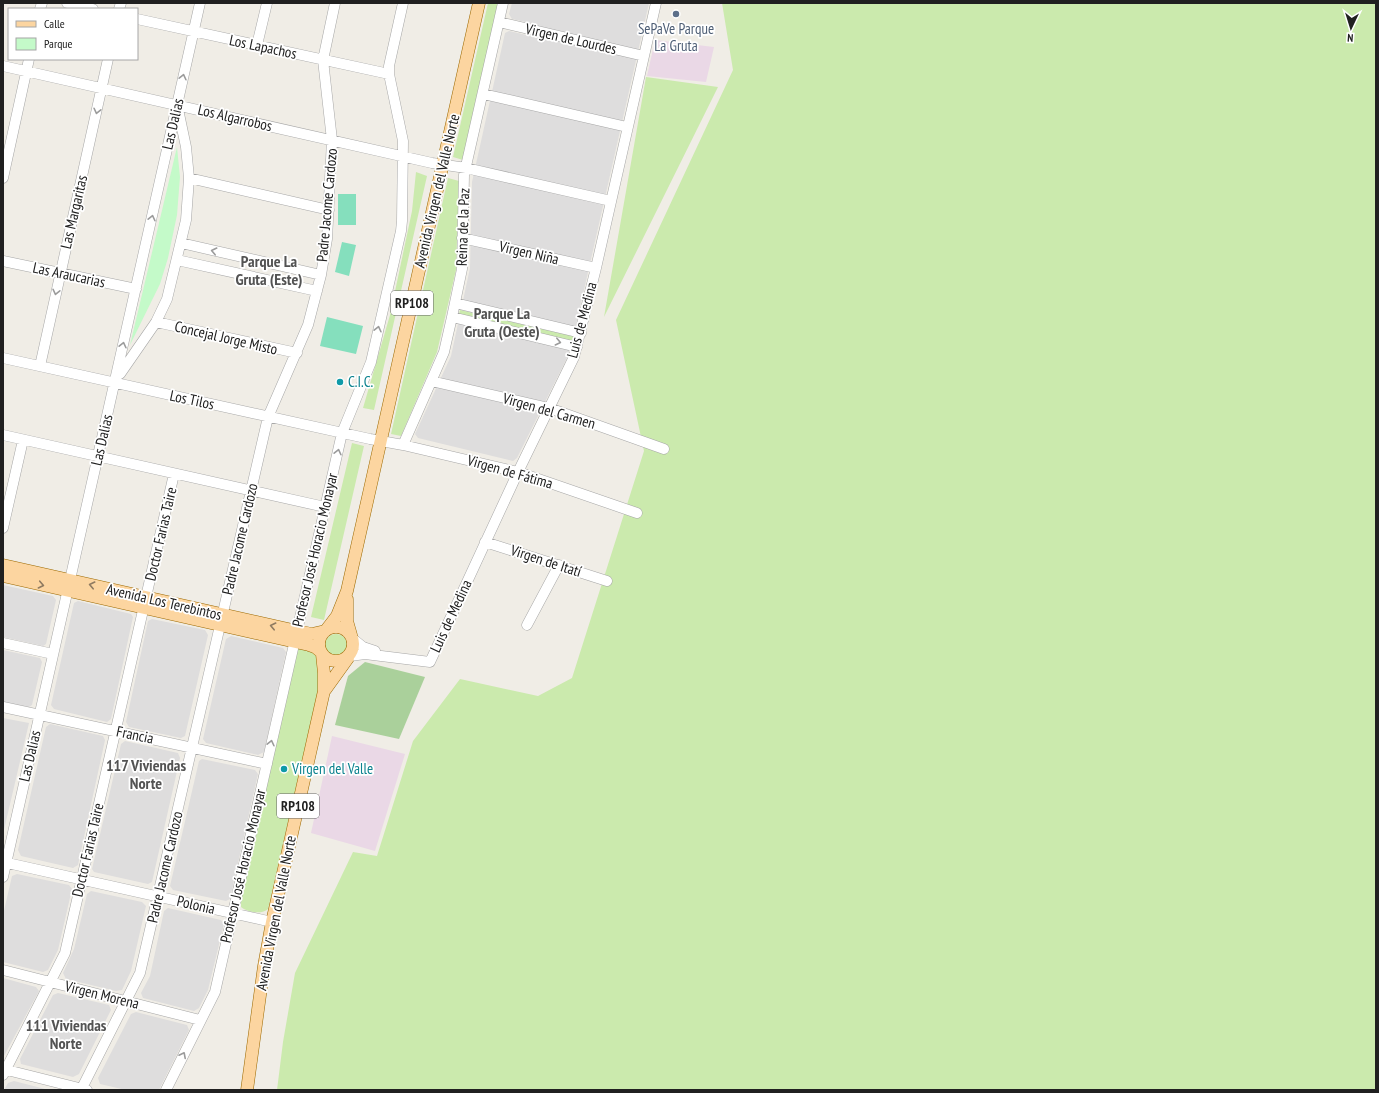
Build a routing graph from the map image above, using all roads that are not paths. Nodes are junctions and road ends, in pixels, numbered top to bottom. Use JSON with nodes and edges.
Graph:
{"nodes":[{"id":1,"x":67,"y":3,"type":"edge"},
{"id":2,"x":200,"y":3,"type":"edge"},
{"id":3,"x":267,"y":3,"type":"edge"},
{"id":4,"x":335,"y":3,"type":"edge"},
{"id":5,"x":403,"y":3,"type":"edge"},
{"id":6,"x":479,"y":3,"type":"edge"},
{"id":7,"x":504,"y":3,"type":"edge"},
{"id":8,"x":656,"y":3,"type":"edge"},
{"id":9,"x":89,"y":8,"type":"edge"},
{"id":10,"x":138,"y":19,"type":"edge"},
{"id":11,"x":499,"y":22,"type":"junction"},
{"id":12,"x":193,"y":32,"type":"junction"},
{"id":13,"x":257,"y":46,"type":"junction"},
{"id":14,"x":644,"y":56,"type":"junction"},
{"id":15,"x":29,"y":60,"type":"edge"},
{"id":16,"x":108,"y":60,"type":"edge"},
{"id":17,"x":322,"y":60,"type":"junction"},
{"id":18,"x":3,"y":66,"type":"edge"},
{"id":19,"x":27,"y":72,"type":"junction"},
{"id":20,"x":389,"y":74,"type":"junction"},
{"id":21,"x":102,"y":88,"type":"junction"},
{"id":22,"x":483,"y":94,"type":"junction"},
{"id":23,"x":177,"y":105,"type":"junction"},
{"id":24,"x":627,"y":127,"type":"junction"},
{"id":25,"x":332,"y":140,"type":"junction"},
{"id":26,"x":403,"y":156,"type":"junction"},
{"id":27,"x":443,"y":165,"type":"junction"},
{"id":28,"x":466,"y":168,"type":"junction"},
{"id":29,"x":3,"y":178,"type":"edge"},
{"id":30,"x":189,"y":178,"type":"junction"},
{"id":31,"x":611,"y":201,"type":"junction"},
{"id":32,"x":329,"y":210,"type":"junction"},
{"id":33,"x":462,"y":238,"type":"junction"},
{"id":34,"x":181,"y":243,"type":"junction"},
{"id":35,"x":177,"y":260,"type":"junction"},
{"id":36,"x":3,"y":261,"type":"edge"},
{"id":37,"x":596,"y":268,"type":"junction"},
{"id":38,"x":60,"y":273,"type":"junction"},
{"id":39,"x":321,"y":274,"type":"junction"},
{"id":40,"x":136,"y":289,"type":"junction"},
{"id":41,"x":317,"y":291,"type":"junction"},
{"id":42,"x":455,"y":303,"type":"junction"},
{"id":43,"x":452,"y":317,"type":"junction"},
{"id":44,"x":156,"y":322,"type":"junction"},
{"id":45,"x":581,"y":333,"type":"junction"},
{"id":46,"x":577,"y":347,"type":"junction"},
{"id":47,"x":297,"y":353,"type":"junction"},
{"id":48,"x":3,"y":358,"type":"edge"},
{"id":49,"x":40,"y":366,"type":"junction"},
{"id":50,"x":431,"y":381,"type":"junction"},
{"id":51,"x":115,"y":383,"type":"junction"},
{"id":52,"x":549,"y":408,"type":"junction"},
{"id":53,"x":268,"y":417,"type":"junction"},
{"id":54,"x":342,"y":433,"type":"junction"},
{"id":55,"x":3,"y":436,"type":"edge"},
{"id":56,"x":23,"y":440,"type":"junction"},
{"id":57,"x":380,"y":441,"type":"junction"},
{"id":58,"x":403,"y":445,"type":"junction"},
{"id":59,"x":664,"y":449,"type":"dead end"},
{"id":60,"x":98,"y":457,"type":"junction"},
{"id":61,"x":518,"y":472,"type":"junction"},
{"id":62,"x":174,"y":474,"type":"junction"},
{"id":63,"x":251,"y":491,"type":"junction"},
{"id":64,"x":325,"y":507,"type":"junction"},
{"id":65,"x":637,"y":513,"type":"dead end"},
{"id":66,"x":3,"y":528,"type":"edge"},
{"id":67,"x":485,"y":542,"type":"junction"},
{"id":68,"x":3,"y":565,"type":"edge"},
{"id":69,"x":559,"y":565,"type":"junction"},
{"id":70,"x":3,"y":576,"type":"edge"},
{"id":71,"x":607,"y":581,"type":"dead end"},
{"id":72,"x":68,"y":585,"type":"junction"},
{"id":73,"x":348,"y":590,"type":"junction"},
{"id":74,"x":145,"y":603,"type":"junction"},
{"id":75,"x":221,"y":620,"type":"junction"},
{"id":76,"x":527,"y":625,"type":"dead end"},
{"id":77,"x":326,"y":630,"type":"junction"},
{"id":78,"x":296,"y":636,"type":"junction"},
{"id":79,"x":352,"y":637,"type":"junction"},
{"id":80,"x":3,"y":643,"type":"edge"},
{"id":81,"x":321,"y":653,"type":"junction"},
{"id":82,"x":53,"y":654,"type":"junction"},
{"id":83,"x":349,"y":657,"type":"junction"},
{"id":84,"x":390,"y":657,"type":"junction"},
{"id":85,"x":324,"y":691,"type":"junction"},
{"id":86,"x":3,"y":706,"type":"edge"},
{"id":87,"x":40,"y":714,"type":"junction"},
{"id":88,"x":116,"y":731,"type":"junction"},
{"id":89,"x":192,"y":747,"type":"junction"},
{"id":90,"x":267,"y":764,"type":"junction"},
{"id":91,"x":5,"y":862,"type":"edge"},
{"id":92,"x":3,"y":877,"type":"edge"},
{"id":93,"x":82,"y":879,"type":"junction"},
{"id":94,"x":158,"y":896,"type":"junction"},
{"id":95,"x":232,"y":913,"type":"junction"},
{"id":96,"x":272,"y":922,"type":"junction"},
{"id":97,"x":3,"y":970,"type":"edge"},
{"id":98,"x":50,"y":982,"type":"junction"},
{"id":99,"x":126,"y":1001,"type":"junction"},
{"id":100,"x":200,"y":1020,"type":"junction"},
{"id":101,"x":4,"y":1071,"type":"edge"},
{"id":102,"x":83,"y":1090,"type":"edge"},
{"id":103,"x":166,"y":1090,"type":"edge"},
{"id":104,"x":247,"y":1090,"type":"edge"}],
"edges":[{"from":1,"to":9,"type":"street"},
{"from":2,"to":12,"type":"street","name":"Las Dalias"},
{"from":3,"to":13,"type":"street"},
{"from":4,"to":17,"type":"street","name":"Padre Jacome Cardozo"},
{"from":5,"to":20,"type":"street","name":"Profesor José Horacio Monayar"},
{"from":6,"to":27,"type":"main road","name":"Avenida Virgen del Valle Norte","number":"RP108"},
{"from":7,"to":11,"type":"street","name":"Reina de la Paz"},
{"from":8,"to":14,"type":"street","name":"Luis de Medina"},
{"from":10,"to":12,"type":"street","name":"Los Lapachos"},
{"from":11,"to":14,"type":"street","name":"Virgen de Lourdes"},
{"from":11,"to":22,"type":"street","name":"Reina de la Paz"},
{"from":12,"to":13,"type":"street","name":"Los Lapachos"},
{"from":23,"to":12,"type":"street","name":"Las Dalias","one_way":true},
{"from":13,"to":17,"type":"street","name":"Los Lapachos"},
{"from":14,"to":24,"type":"street","name":"Luis de Medina"},
{"from":15,"to":19,"type":"street"},
{"from":16,"to":21,"type":"street","name":"Las Margaritas"},
{"from":17,"to":20,"type":"street","name":"Los Lapachos"},
{"from":17,"to":25,"type":"street","name":"Padre Jacome Cardozo"},
{"from":18,"to":19,"type":"street","name":"Los Algarrobos"},
{"from":19,"to":21,"type":"street","name":"Los Algarrobos"},
{"from":19,"to":29,"type":"street"},
{"from":20,"to":26,"type":"street","name":"Profesor José Horacio Monayar"},
{"from":21,"to":23,"type":"street","name":"Los Algarrobos"},
{"from":21,"to":38,"type":"street","name":"Las Margaritas","one_way":true},
{"from":22,"to":24,"type":"street"},
{"from":22,"to":28,"type":"street","name":"Reina de la Paz"},
{"from":23,"to":25,"type":"street","name":"Los Algarrobos"},
{"from":23,"to":30,"type":"street"},
{"from":40,"to":23,"type":"street","name":"Las Dalias","one_way":true},
{"from":24,"to":31,"type":"street","name":"Luis de Medina"},
{"from":25,"to":26,"type":"street","name":"Los Algarrobos"},
{"from":25,"to":32,"type":"street","name":"Padre Jacome Cardozo"},
{"from":26,"to":27,"type":"street","name":"Los Algarrobos"},
{"from":54,"to":26,"type":"street","name":"Profesor José Horacio Monayar","one_way":true},
{"from":27,"to":28,"type":"street","name":"Los Algarrobos"},
{"from":27,"to":57,"type":"main road","name":"Avenida Virgen del Valle Norte","number":"RP108"},
{"from":28,"to":31,"type":"street","name":"Los Algarrobos"},
{"from":28,"to":33,"type":"street","name":"Reina de la Paz"},
{"from":30,"to":32,"type":"street"},
{"from":30,"to":34,"type":"street"},
{"from":31,"to":37,"type":"street","name":"Luis de Medina"},
{"from":32,"to":39,"type":"street","name":"Padre Jacome Cardozo"},
{"from":33,"to":37,"type":"street","name":"Virgen Niña"},
{"from":33,"to":42,"type":"street","name":"Reina de la Paz"},
{"from":34,"to":35,"type":"street"},
{"from":39,"to":34,"type":"street","one_way":true},
{"from":35,"to":41,"type":"street"},
{"from":35,"to":44,"type":"street"},
{"from":36,"to":38,"type":"street","name":"Las Araucarias"},
{"from":37,"to":45,"type":"street","name":"Luis de Medina"},
{"from":38,"to":40,"type":"street","name":"Las Araucarias"},
{"from":38,"to":49,"type":"street","name":"Las Margaritas","one_way":true},
{"from":39,"to":41,"type":"street","name":"Padre Jacome Cardozo"},
{"from":51,"to":40,"type":"street","name":"Las Dalias","one_way":true},
{"from":41,"to":47,"type":"street","name":"Padre Jacome Cardozo"},
{"from":42,"to":43,"type":"street","name":"Reina de la Paz"},
{"from":42,"to":45,"type":"street"},
{"from":43,"to":46,"type":"street","one_way":true},
{"from":43,"to":50,"type":"street","name":"Reina de la Paz"},
{"from":44,"to":47,"type":"street","name":"Concejal Jorge Misto"},
{"from":44,"to":51,"type":"street"},
{"from":45,"to":46,"type":"street","name":"Luis de Medina"},
{"from":46,"to":52,"type":"street","name":"Luis de Medina"},
{"from":47,"to":53,"type":"street","name":"Padre Jacome Cardozo"},
{"from":48,"to":49,"type":"street","name":"Los Tilos"},
{"from":49,"to":51,"type":"street","name":"Los Tilos"},
{"from":50,"to":52,"type":"street","name":"Virgen del Carmen"},
{"from":50,"to":58,"type":"street","name":"Reina de la Paz"},
{"from":51,"to":53,"type":"street","name":"Los Tilos"},
{"from":51,"to":60,"type":"street","name":"Las Dalias"},
{"from":52,"to":59,"type":"street","name":"Virgen del Carmen"},
{"from":52,"to":61,"type":"street","name":"Luis de Medina"},
{"from":53,"to":54,"type":"street","name":"Los Tilos"},
{"from":53,"to":63,"type":"street","name":"Padre Jacome Cardozo"},
{"from":54,"to":57,"type":"street","name":"Los Tilos"},
{"from":64,"to":54,"type":"street","name":"Profesor José Horacio Monayar","one_way":true},
{"from":55,"to":56,"type":"street"},
{"from":56,"to":60,"type":"street"},
{"from":56,"to":66,"type":"street"},
{"from":57,"to":58,"type":"street","name":"Virgen de Fátima"},
{"from":57,"to":73,"type":"main road","name":"Avenida Virgen del Valle Norte","number":"RP108"},
{"from":58,"to":61,"type":"street","name":"Virgen de Fátima"},
{"from":60,"to":62,"type":"street"},
{"from":60,"to":72,"type":"street","name":"Las Dalias"},
{"from":61,"to":65,"type":"street","name":"Virgen de Fátima"},
{"from":61,"to":67,"type":"street","name":"Luis de Medina"},
{"from":62,"to":63,"type":"street"},
{"from":62,"to":74,"type":"street","name":"Doctor Farias Taire"},
{"from":63,"to":64,"type":"street"},
{"from":63,"to":75,"type":"street","name":"Padre Jacome Cardozo"},
{"from":64,"to":78,"type":"street","name":"Profesor José Horacio Monayar"},
{"from":67,"to":69,"type":"street","name":"Virgen de Itatí"},
{"from":67,"to":84,"type":"street","name":"Luis de Medina"},
{"from":68,"to":72,"type":"main road","name":"Avenida Los Terebintos"},
{"from":69,"to":71,"type":"street","name":"Virgen de Itatí"},
{"from":69,"to":76,"type":"street"},
{"from":70,"to":72,"type":"main road","name":"Avenida Los Terebintos","one_way":true},
{"from":72,"to":74,"type":"main road","name":"Avenida Los Terebintos"},
{"from":72,"to":82,"type":"street","name":"Las Dalias"},
{"from":73,"to":77,"type":"main road","name":"Avenida Virgen del Valle Norte","number":"RP108"},
{"from":73,"to":79,"type":"main road","name":"Avenida Virgen del Valle Norte","number":"RP108"},
{"from":74,"to":75,"type":"main road","name":"Avenida Los Terebintos"},
{"from":74,"to":88,"type":"street","name":"Doctor Farias Taire"},
{"from":75,"to":78,"type":"main road","name":"Avenida Los Terebintos"},
{"from":75,"to":89,"type":"street","name":"Padre Jacome Cardozo"},
{"from":77,"to":78,"type":"main road","name":"Avenida Los Terebintos"},
{"from":77,"to":79,"type":"main road"},
{"from":77,"to":81,"type":"main road","number":"RP108"},
{"from":78,"to":81,"type":"main road","name":"Avenida Los Terebintos"},
{"from":90,"to":78,"type":"street","name":"Profesor José Horacio Monayar","one_way":true},
{"from":79,"to":83,"type":"main road","number":"RP108"},
{"from":79,"to":84,"type":"street"},
{"from":80,"to":82,"type":"street"},
{"from":81,"to":83,"type":"main road"},
{"from":81,"to":85,"type":"main road","name":"Avenida Virgen del Valle Norte","number":"RP108"},
{"from":82,"to":87,"type":"street","name":"Las Dalias"},
{"from":83,"to":84,"type":"street"},
{"from":83,"to":85,"type":"main road","name":"Avenida Virgen del Valle Norte","number":"RP108"},
{"from":85,"to":96,"type":"main road","name":"Avenida Virgen del Valle Norte","number":"RP108"},
{"from":86,"to":87,"type":"street","name":"Francia"},
{"from":87,"to":88,"type":"street","name":"Francia"},
{"from":87,"to":91,"type":"street","name":"Las Dalias"},
{"from":88,"to":89,"type":"street","name":"Francia"},
{"from":88,"to":93,"type":"street","name":"Doctor Farias Taire"},
{"from":89,"to":90,"type":"street","name":"Francia"},
{"from":89,"to":94,"type":"street","name":"Padre Jacome Cardozo"},
{"from":90,"to":95,"type":"street","name":"Profesor José Horacio Monayar"},
{"from":91,"to":92,"type":"street","name":"Las Dalias"},
{"from":91,"to":93,"type":"street","name":"Polonia"},
{"from":93,"to":94,"type":"street","name":"Polonia"},
{"from":93,"to":98,"type":"street","name":"Doctor Farias Taire"},
{"from":94,"to":95,"type":"street","name":"Polonia"},
{"from":94,"to":99,"type":"street","name":"Padre Jacome Cardozo"},
{"from":95,"to":96,"type":"street","name":"Polonia"},
{"from":95,"to":100,"type":"street","name":"Profesor José Horacio Monayar"},
{"from":96,"to":104,"type":"main road","name":"Avenida Virgen del Valle Norte","number":"RP108"},
{"from":97,"to":98,"type":"street","name":"Virgen Morena"},
{"from":98,"to":99,"type":"street","name":"Virgen Morena"},
{"from":98,"to":101,"type":"street","name":"Doctor Farias Taire"},
{"from":99,"to":100,"type":"street","name":"Virgen Morena"},
{"from":99,"to":102,"type":"street","name":"Padre Jacome Cardozo"},
{"from":103,"to":100,"type":"street","name":"Profesor José Horacio Monayar","one_way":true},
{"from":101,"to":102,"type":"street"}]}
